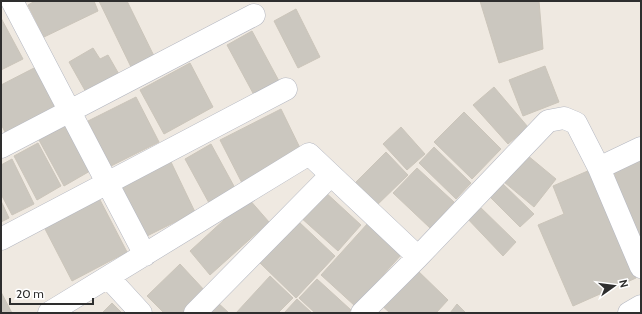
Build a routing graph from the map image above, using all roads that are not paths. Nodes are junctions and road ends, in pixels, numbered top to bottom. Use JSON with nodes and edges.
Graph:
{"nodes":[{"id":1,"x":12,"y":1,"type":"edge"},
{"id":2,"x":254,"y":15,"type":"dead end"},
{"id":3,"x":286,"y":89,"type":"dead end"},
{"id":4,"x":69,"y":111,"type":"junction"},
{"id":5,"x":1,"y":147,"type":"edge"},
{"id":6,"x":641,"y":148,"type":"edge"},
{"id":7,"x":599,"y":168,"type":"junction"},
{"id":8,"x":331,"y":175,"type":"junction"},
{"id":9,"x":107,"y":183,"type":"junction"},
{"id":10,"x":1,"y":239,"type":"edge"},
{"id":11,"x":145,"y":255,"type":"junction"},
{"id":12,"x":418,"y":257,"type":"junction"},
{"id":13,"x":641,"y":267,"type":"edge"},
{"id":14,"x":108,"y":277,"type":"junction"},
{"id":15,"x":641,"y":306,"type":"edge"},
{"id":16,"x":49,"y":313,"type":"edge"},
{"id":17,"x":141,"y":313,"type":"edge"},
{"id":18,"x":195,"y":313,"type":"edge"},
{"id":19,"x":362,"y":313,"type":"edge"},
{"id":20,"x":629,"y":313,"type":"edge"}],
"edges":[{"from":1,"to":4,"type":"street"},
{"from":2,"to":4,"type":"street"},
{"from":3,"to":9,"type":"street"},
{"from":4,"to":5,"type":"street"},
{"from":4,"to":9,"type":"street"},
{"from":6,"to":7,"type":"street"},
{"from":7,"to":12,"type":"street"},
{"from":7,"to":13,"type":"street"},
{"from":8,"to":11,"type":"street"},
{"from":8,"to":12,"type":"street"},
{"from":8,"to":18,"type":"street"},
{"from":9,"to":10,"type":"street"},
{"from":9,"to":11,"type":"street"},
{"from":11,"to":14,"type":"street"},
{"from":12,"to":19,"type":"street"},
{"from":14,"to":16,"type":"street"},
{"from":14,"to":17,"type":"street"},
{"from":15,"to":20,"type":"street"}]}
